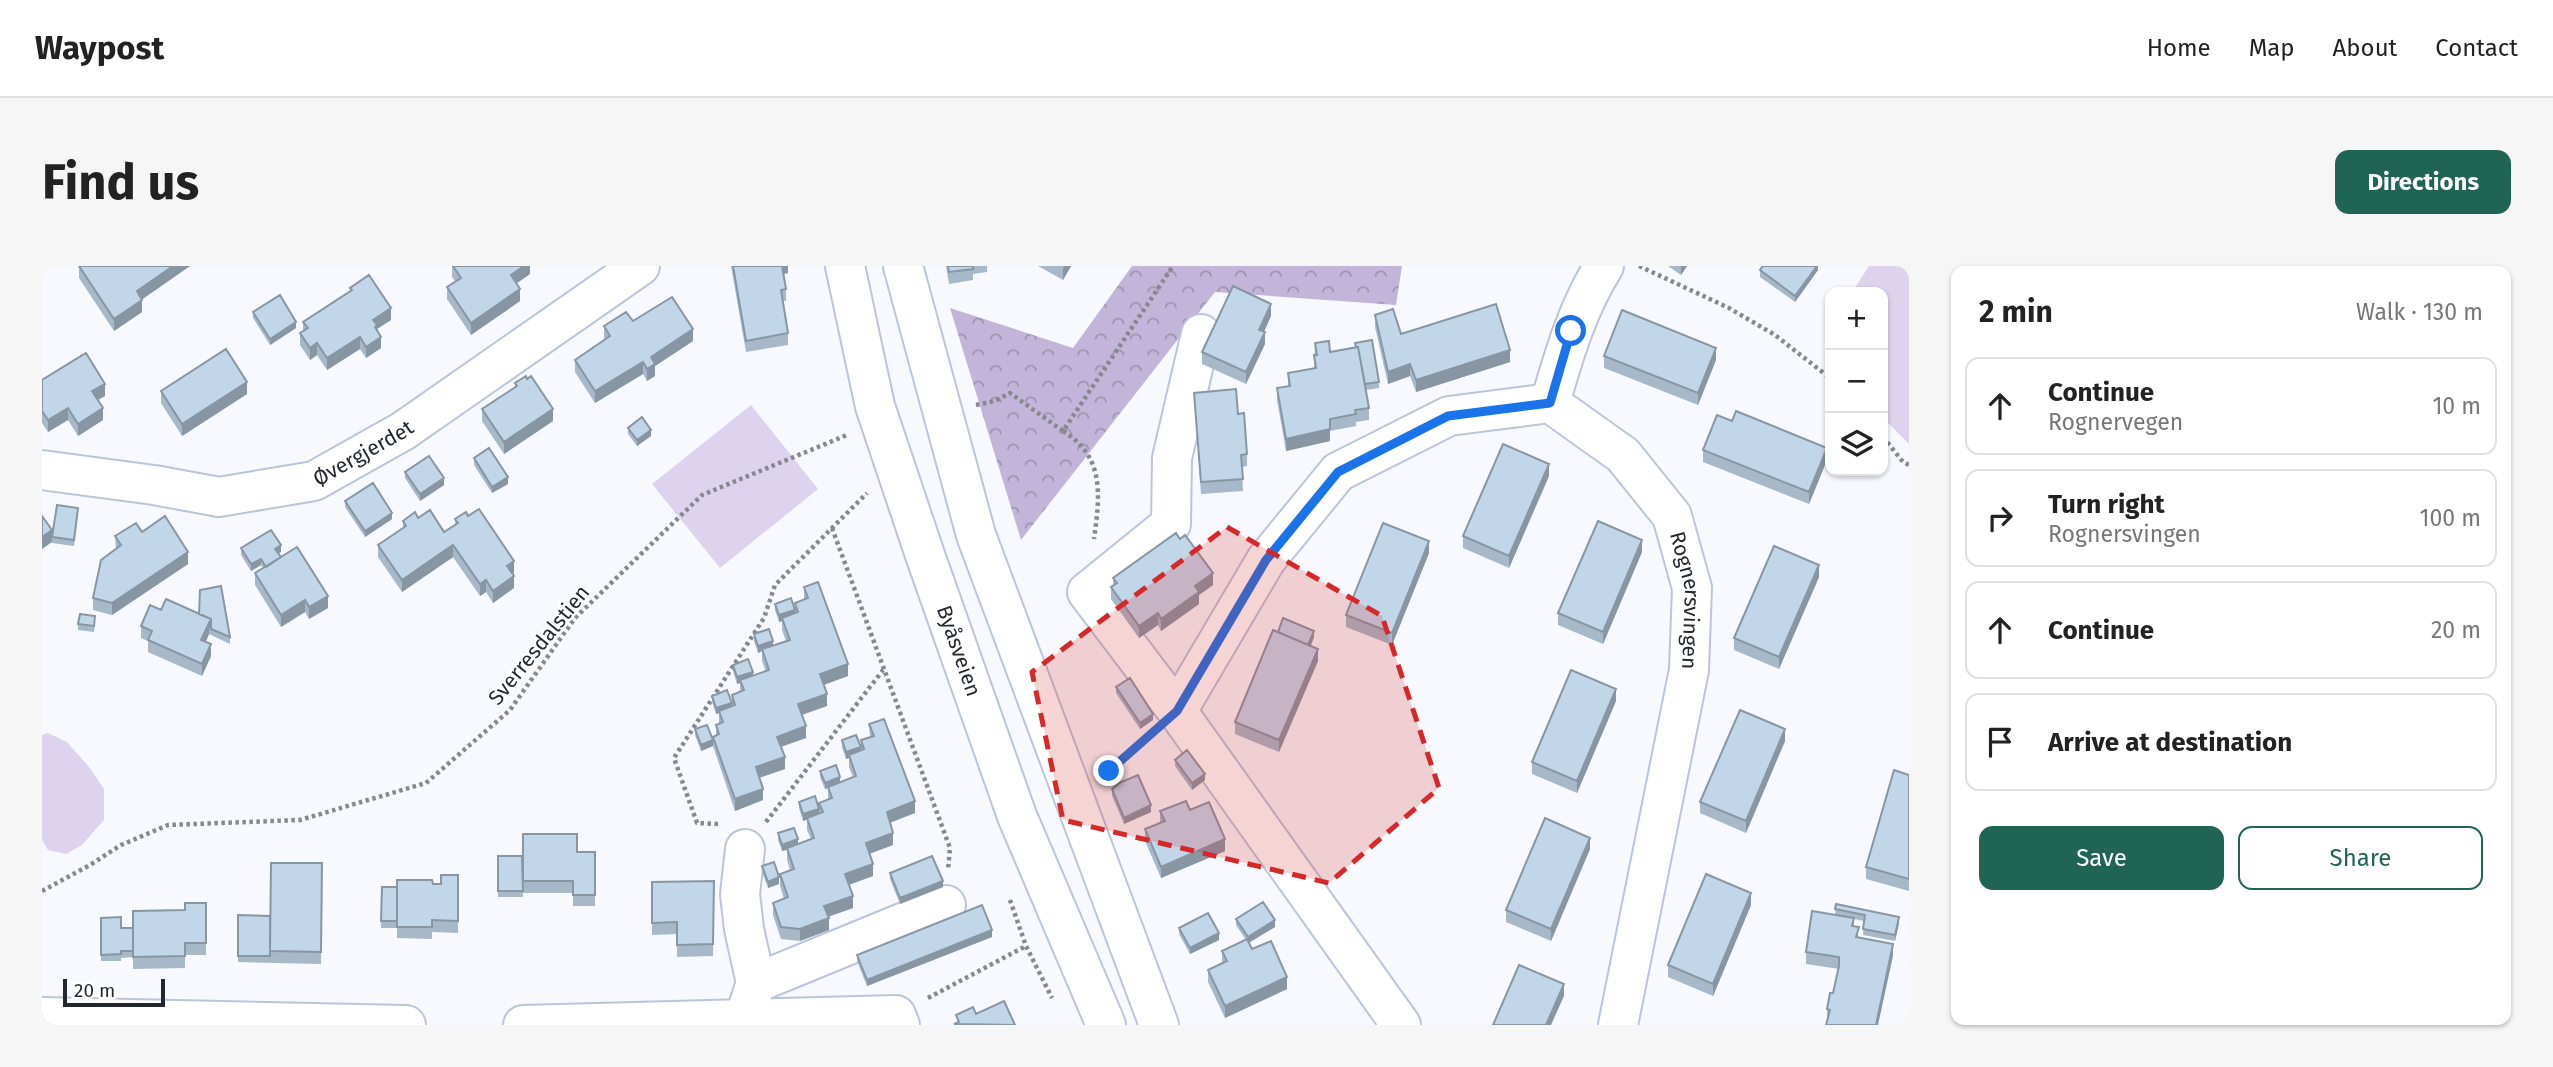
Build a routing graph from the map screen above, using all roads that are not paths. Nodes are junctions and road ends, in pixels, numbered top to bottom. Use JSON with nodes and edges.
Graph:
{"nodes":[{"id":1,"x":640,"y":266,"type":"edge"},
{"id":2,"x":845,"y":266,"type":"edge"},
{"id":3,"x":903,"y":266,"type":"edge"},
{"id":4,"x":1604,"y":266,"type":"edge"},
{"id":5,"x":1202,"y":334,"type":"dead end"},
{"id":6,"x":1550,"y":403,"type":"junction"},
{"id":7,"x":42,"y":470,"type":"edge"},
{"id":8,"x":1177,"y":711,"type":"junction"},
{"id":9,"x":745,"y":849,"type":"road end"},
{"id":10,"x":946,"y":905,"type":"road end"},
{"id":11,"x":756,"y":983,"type":"junction"},
{"id":12,"x":42,"y":1017,"type":"edge"},
{"id":13,"x":744,"y":1019,"type":"junction"},
{"id":14,"x":898,"y":1020,"type":"edge"},
{"id":15,"x":406,"y":1025,"type":"edge"},
{"id":16,"x":523,"y":1025,"type":"edge"},
{"id":17,"x":1107,"y":1025,"type":"edge"},
{"id":18,"x":1159,"y":1025,"type":"edge"},
{"id":19,"x":1401,"y":1025,"type":"edge"},
{"id":20,"x":1618,"y":1025,"type":"edge"}],
"edges":[{"from":1,"to":7,"type":"street","name":"Øvergjerdet"},
{"from":2,"to":17,"type":"street","name":"Byåsveien"},
{"from":3,"to":18,"type":"street"},
{"from":4,"to":6,"type":"street"},
{"from":5,"to":8,"type":"street"},
{"from":6,"to":8,"type":"street"},
{"from":6,"to":20,"type":"street","name":"Rognersvingen"},
{"from":8,"to":19,"type":"street"},
{"from":9,"to":11,"type":"street"},
{"from":10,"to":11,"type":"street"},
{"from":11,"to":13,"type":"street"},
{"from":12,"to":15,"type":"street"},
{"from":13,"to":14,"type":"street"},
{"from":13,"to":16,"type":"street"}]}
